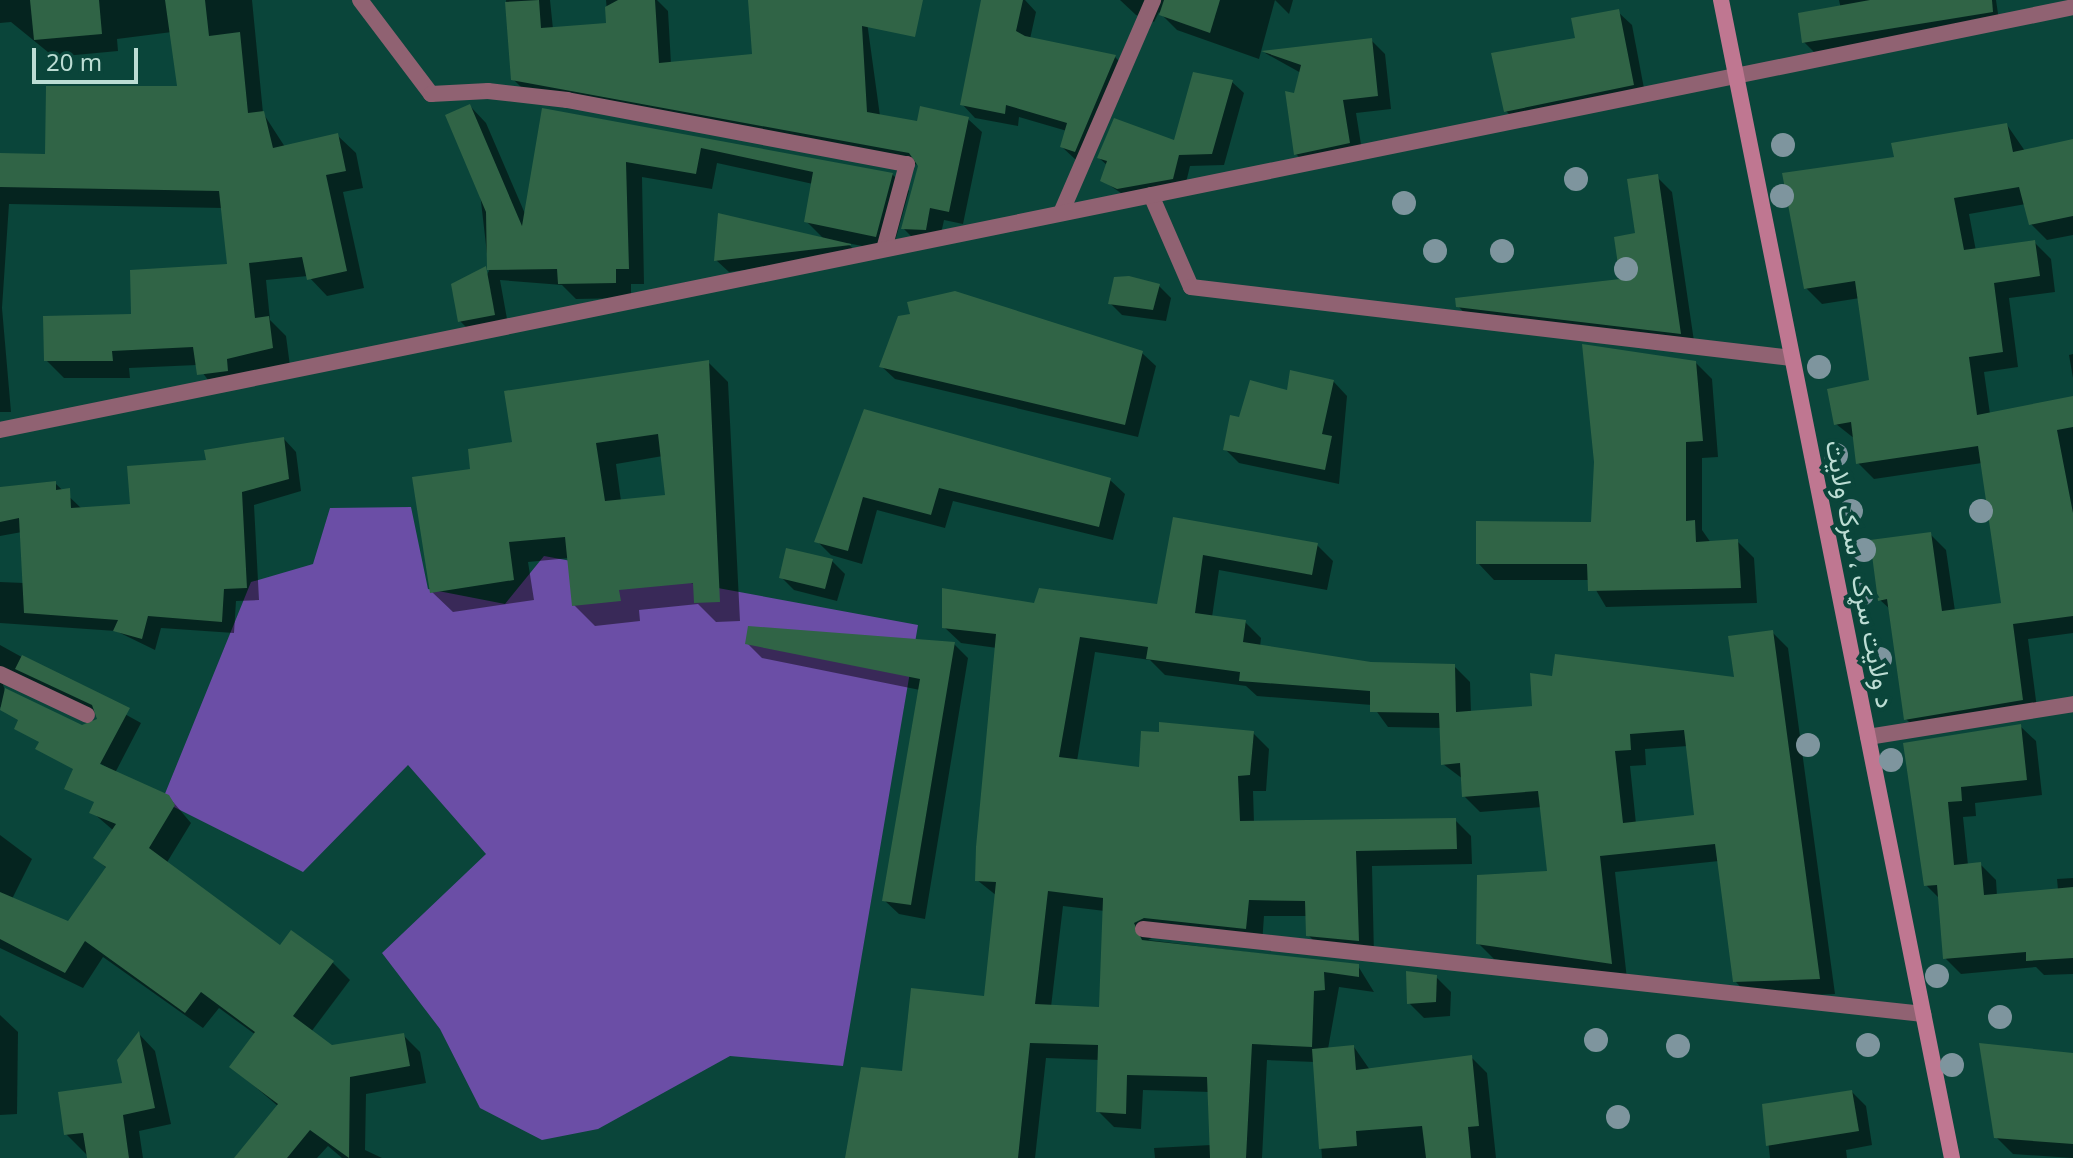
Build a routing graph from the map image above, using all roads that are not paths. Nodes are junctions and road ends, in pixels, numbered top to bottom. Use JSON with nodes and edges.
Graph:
{"nodes":[{"id":1,"x":360,"y":0,"type":"edge"},
{"id":2,"x":1153,"y":0,"type":"edge"},
{"id":3,"x":1721,"y":0,"type":"edge"},
{"id":4,"x":2073,"y":7,"type":"edge"},
{"id":5,"x":1736,"y":76,"type":"junction"},
{"id":6,"x":1151,"y":195,"type":"junction"},
{"id":7,"x":1061,"y":213,"type":"junction"},
{"id":8,"x":884,"y":249,"type":"junction"},
{"id":9,"x":1792,"y":358,"type":"junction"},
{"id":10,"x":0,"y":430,"type":"edge"},
{"id":11,"x":0,"y":674,"type":"edge"},
{"id":12,"x":2073,"y":704,"type":"edge"},
{"id":13,"x":87,"y":715,"type":"dead end"},
{"id":14,"x":1868,"y":737,"type":"junction"},
{"id":15,"x":1143,"y":929,"type":"dead end"},
{"id":16,"x":1923,"y":1014,"type":"junction"},
{"id":17,"x":1952,"y":1158,"type":"edge"}],
"edges":[{"from":1,"to":8,"type":"street"},
{"from":2,"to":7,"type":"street"},
{"from":3,"to":5,"type":"main road","name":"د ولایت سړک ، سرک ولایت"},
{"from":4,"to":5,"type":"street"},
{"from":5,"to":6,"type":"street"},
{"from":5,"to":9,"type":"main road","name":"د ولایت سړک ، سرک ولایت"},
{"from":6,"to":7,"type":"street"},
{"from":6,"to":9,"type":"street"},
{"from":7,"to":8,"type":"street"},
{"from":8,"to":10,"type":"street"},
{"from":9,"to":14,"type":"main road","name":"د ولایت سړک ، سرک ولایت"},
{"from":11,"to":13,"type":"street"},
{"from":12,"to":14,"type":"street"},
{"from":14,"to":16,"type":"main road","name":"د ولایت سړک ، سرک ولایت"},
{"from":15,"to":16,"type":"street"},
{"from":16,"to":17,"type":"main road","name":"د ولایت سړک ، سرک ولایت"}]}
